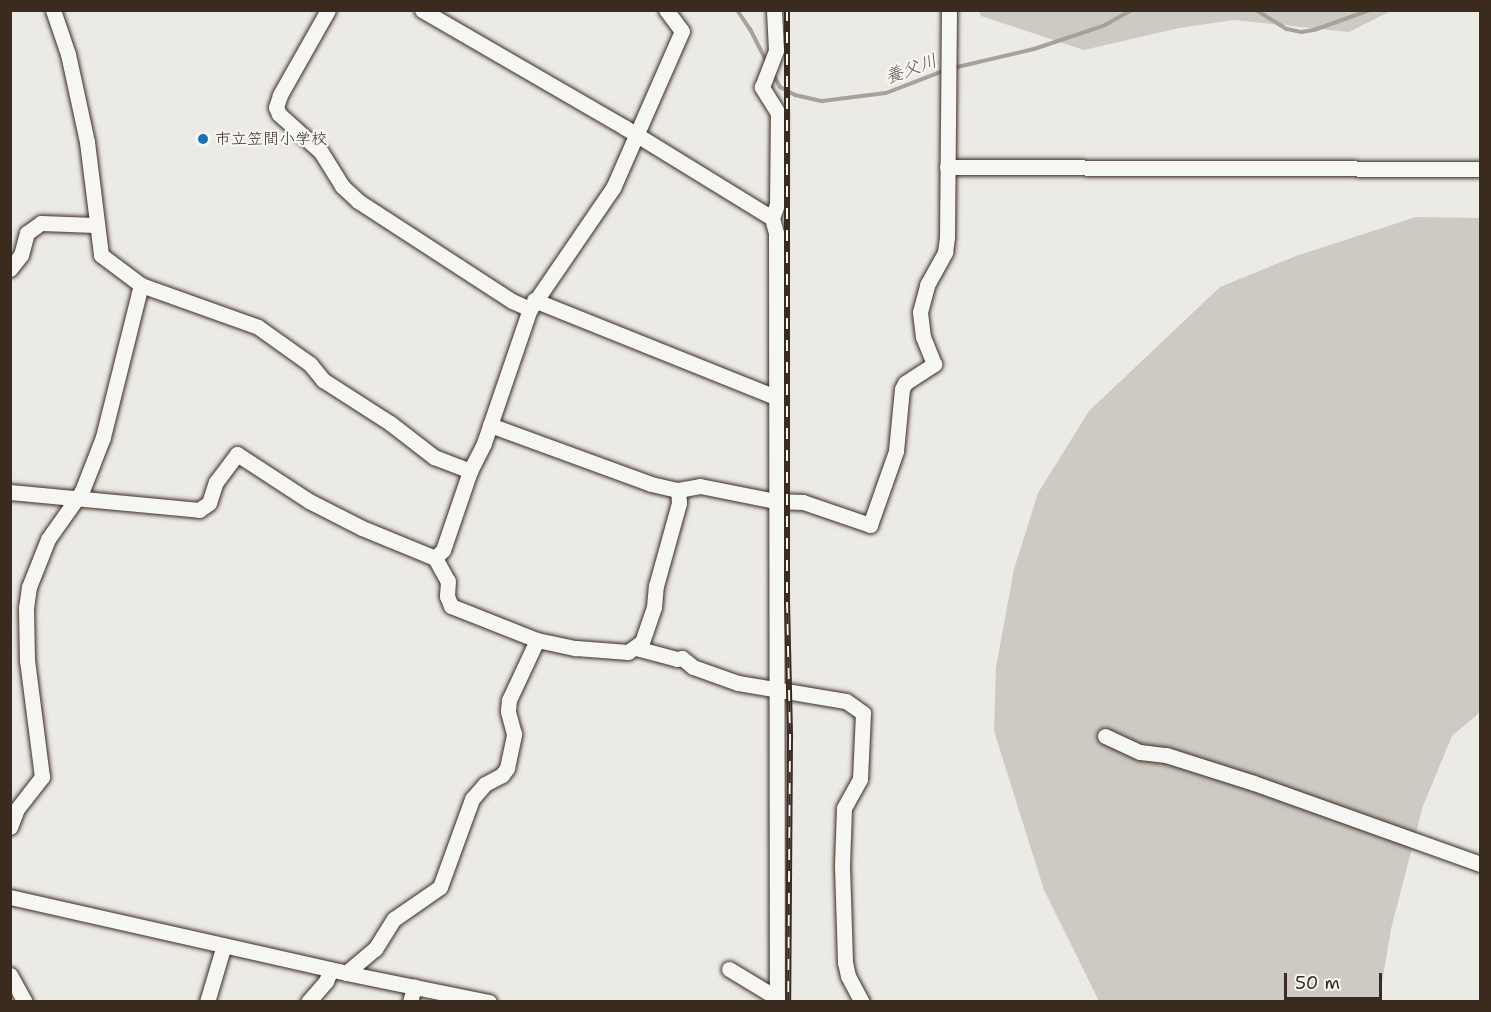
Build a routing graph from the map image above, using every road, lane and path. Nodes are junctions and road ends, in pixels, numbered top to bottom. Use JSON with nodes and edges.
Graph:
{"nodes":[{"id":1,"x":53,"y":10,"type":"edge"},
{"id":2,"x":328,"y":10,"type":"edge"},
{"id":3,"x":422,"y":10,"type":"edge"},
{"id":4,"x":666,"y":10,"type":"edge"},
{"id":5,"x":774,"y":10,"type":"edge"},
{"id":6,"x":949,"y":10,"type":"edge"},
{"id":7,"x":637,"y":136,"type":"junction"},
{"id":8,"x":947,"y":167,"type":"junction"},
{"id":9,"x":1480,"y":169,"type":"edge"},
{"id":10,"x":772,"y":218,"type":"junction"},
{"id":11,"x":95,"y":225,"type":"junction"},
{"id":12,"x":10,"y":269,"type":"edge"},
{"id":13,"x":141,"y":285,"type":"junction"},
{"id":14,"x":532,"y":304,"type":"junction"},
{"id":15,"x":775,"y":397,"type":"junction"},
{"id":16,"x":490,"y":426,"type":"junction"},
{"id":17,"x":470,"y":471,"type":"junction"},
{"id":18,"x":678,"y":490,"type":"junction"},
{"id":19,"x":10,"y":492,"type":"edge"},
{"id":20,"x":77,"y":499,"type":"junction"},
{"id":21,"x":775,"y":501,"type":"junction"},
{"id":22,"x":435,"y":558,"type":"junction"},
{"id":23,"x":537,"y":640,"type":"junction"},
{"id":24,"x":636,"y":648,"type":"junction"},
{"id":25,"x":778,"y":689,"type":"junction"},
{"id":26,"x":1105,"y":736,"type":"dead end"},
{"id":27,"x":10,"y":827,"type":"edge"},
{"id":28,"x":1480,"y":864,"type":"edge"},
{"id":29,"x":10,"y":897,"type":"edge"},
{"id":30,"x":224,"y":945,"type":"junction"},
{"id":31,"x":729,"y":969,"type":"dead end"},
{"id":32,"x":338,"y":972,"type":"junction"},
{"id":33,"x":10,"y":975,"type":"edge"},
{"id":34,"x":412,"y":994,"type":"edge"},
{"id":35,"x":777,"y":1000,"type":"edge"},
{"id":36,"x":25,"y":1002,"type":"edge"},
{"id":37,"x":207,"y":1002,"type":"edge"},
{"id":38,"x":308,"y":1002,"type":"edge"},
{"id":39,"x":489,"y":1002,"type":"edge"},
{"id":40,"x":862,"y":1002,"type":"edge"}],
"edges":[{"from":1,"to":11,"type":"street"},
{"from":2,"to":14,"type":"street"},
{"from":3,"to":7,"type":"street"},
{"from":4,"to":7,"type":"street"},
{"from":5,"to":10,"type":"street"},
{"from":6,"to":8,"type":"street"},
{"from":7,"to":10,"type":"street"},
{"from":7,"to":14,"type":"street"},
{"from":8,"to":9,"type":"street"},
{"from":8,"to":21,"type":"street"},
{"from":10,"to":15,"type":"street"},
{"from":11,"to":12,"type":"street"},
{"from":11,"to":13,"type":"street"},
{"from":13,"to":17,"type":"street"},
{"from":13,"to":20,"type":"street"},
{"from":14,"to":15,"type":"street"},
{"from":14,"to":16,"type":"street"},
{"from":15,"to":21,"type":"street"},
{"from":16,"to":17,"type":"street"},
{"from":16,"to":18,"type":"street"},
{"from":17,"to":22,"type":"street"},
{"from":18,"to":21,"type":"street"},
{"from":18,"to":24,"type":"street"},
{"from":19,"to":20,"type":"street"},
{"from":20,"to":22,"type":"street"},
{"from":20,"to":27,"type":"street"},
{"from":21,"to":25,"type":"street"},
{"from":22,"to":23,"type":"street"},
{"from":23,"to":24,"type":"street"},
{"from":23,"to":32,"type":"street"},
{"from":24,"to":25,"type":"street"},
{"from":25,"to":35,"type":"street"},
{"from":25,"to":40,"type":"street"},
{"from":26,"to":28,"type":"street"},
{"from":29,"to":30,"type":"street"},
{"from":30,"to":32,"type":"street"},
{"from":30,"to":37,"type":"street"},
{"from":31,"to":35,"type":"street"},
{"from":32,"to":34,"type":"street"},
{"from":32,"to":38,"type":"street"},
{"from":33,"to":36,"type":"street"},
{"from":34,"to":39,"type":"street"}]}
